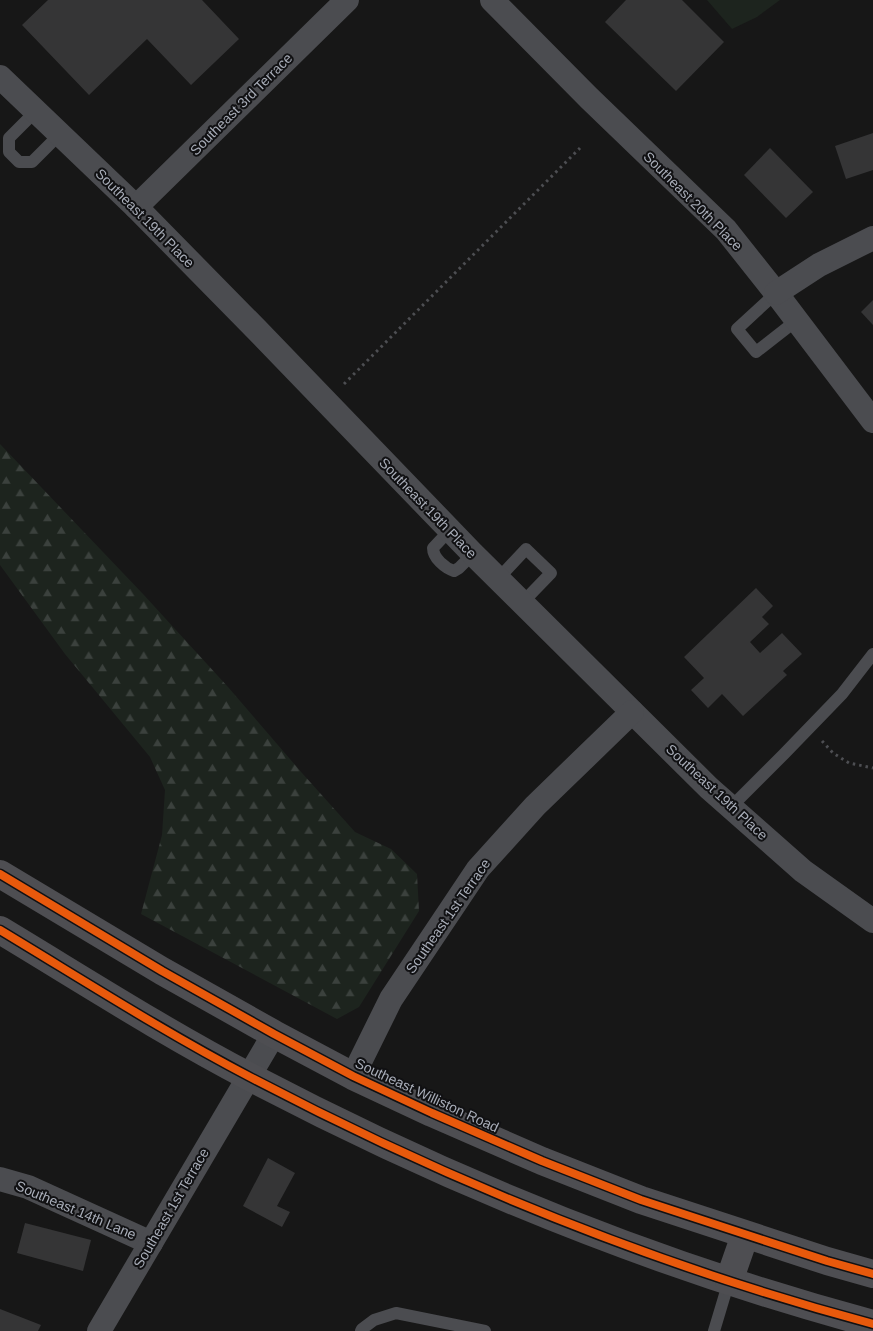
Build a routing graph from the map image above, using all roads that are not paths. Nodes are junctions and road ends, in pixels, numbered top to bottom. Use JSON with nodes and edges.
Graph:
{"nodes":[{"id":1,"x":346,"y":0,"type":"edge"},
{"id":2,"x":492,"y":0,"type":"edge"},
{"id":3,"x":0,"y":76,"type":"edge"},
{"id":4,"x":36,"y":111,"type":"junction"},
{"id":5,"x":60,"y":134,"type":"junction"},
{"id":6,"x":136,"y":208,"type":"junction"},
{"id":7,"x":873,"y":238,"type":"edge"},
{"id":8,"x":776,"y":293,"type":"junction"},
{"id":9,"x":797,"y":320,"type":"junction"},
{"id":10,"x":873,"y":421,"type":"edge"},
{"id":11,"x":498,"y":579,"type":"junction"},
{"id":12,"x":522,"y":603,"type":"junction"},
{"id":13,"x":873,"y":654,"type":"edge"},
{"id":14,"x":632,"y":712,"type":"junction"},
{"id":15,"x":730,"y":807,"type":"junction"},
{"id":16,"x":0,"y":874,"type":"edge"},
{"id":17,"x":873,"y":921,"type":"edge"},
{"id":18,"x":0,"y":930,"type":"edge"},
{"id":19,"x":274,"y":1034,"type":"junction"},
{"id":20,"x":249,"y":1076,"type":"junction"},
{"id":21,"x":353,"y":1076,"type":"junction"},
{"id":22,"x":0,"y":1179,"type":"edge"},
{"id":23,"x":745,"y":1235,"type":"junction"},
{"id":24,"x":150,"y":1243,"type":"junction"},
{"id":25,"x":873,"y":1274,"type":"edge"},
{"id":26,"x":729,"y":1281,"type":"junction"},
{"id":27,"x":423,"y":1318,"type":"junction"},
{"id":28,"x":873,"y":1324,"type":"edge"},
{"id":29,"x":100,"y":1331,"type":"edge"},
{"id":30,"x":361,"y":1331,"type":"edge"},
{"id":31,"x":437,"y":1331,"type":"edge"},
{"id":32,"x":485,"y":1331,"type":"edge"},
{"id":33,"x":714,"y":1331,"type":"edge"}],
"edges":[{"from":1,"to":6,"type":"street","name":"Southeast 3rd Terrace"},
{"from":2,"to":8,"type":"street","name":"Southeast 20th Place"},
{"from":3,"to":4,"type":"street","name":"Southeast 19th Place"},
{"from":4,"to":5,"type":"street","name":"Southeast 19th Place"},
{"from":4,"to":5,"type":"lane"},
{"from":5,"to":6,"type":"street","name":"Southeast 19th Place"},
{"from":6,"to":11,"type":"street","name":"Southeast 19th Place"},
{"from":7,"to":8,"type":"street"},
{"from":8,"to":9,"type":"street","name":"Southeast 20th Place"},
{"from":8,"to":9,"type":"lane"},
{"from":9,"to":10,"type":"street","name":"Southeast 20th Place"},
{"from":11,"to":12,"type":"street","name":"Southeast 19th Place"},
{"from":11,"to":12,"type":"lane"},
{"from":12,"to":14,"type":"street","name":"Southeast 19th Place"},
{"from":13,"to":15,"type":"lane"},
{"from":14,"to":15,"type":"street","name":"Southeast 19th Place"},
{"from":14,"to":21,"type":"street","name":"Southeast 1st Terrace"},
{"from":15,"to":17,"type":"street","name":"Southeast 19th Place"},
{"from":16,"to":19,"type":"highway","name":"Southeast Williston Road"},
{"from":18,"to":20,"type":"highway"},
{"from":19,"to":20,"type":"street","name":"Southeast 1st Terrace"},
{"from":19,"to":21,"type":"highway","name":"Southeast Williston Road"},
{"from":20,"to":24,"type":"street","name":"Southeast 1st Terrace"},
{"from":20,"to":26,"type":"highway"},
{"from":21,"to":23,"type":"highway","name":"Southeast Williston Road"},
{"from":22,"to":24,"type":"street","name":"Southeast 14th Lane"},
{"from":23,"to":25,"type":"highway","name":"Southeast Williston Road"},
{"from":23,"to":26,"type":"highway"},
{"from":24,"to":29,"type":"street","name":"Southeast 1st Terrace"},
{"from":26,"to":28,"type":"highway"},
{"from":26,"to":33,"type":"lane"},
{"from":27,"to":30,"type":"lane"},
{"from":27,"to":31,"type":"lane"},
{"from":27,"to":32,"type":"lane"}]}
